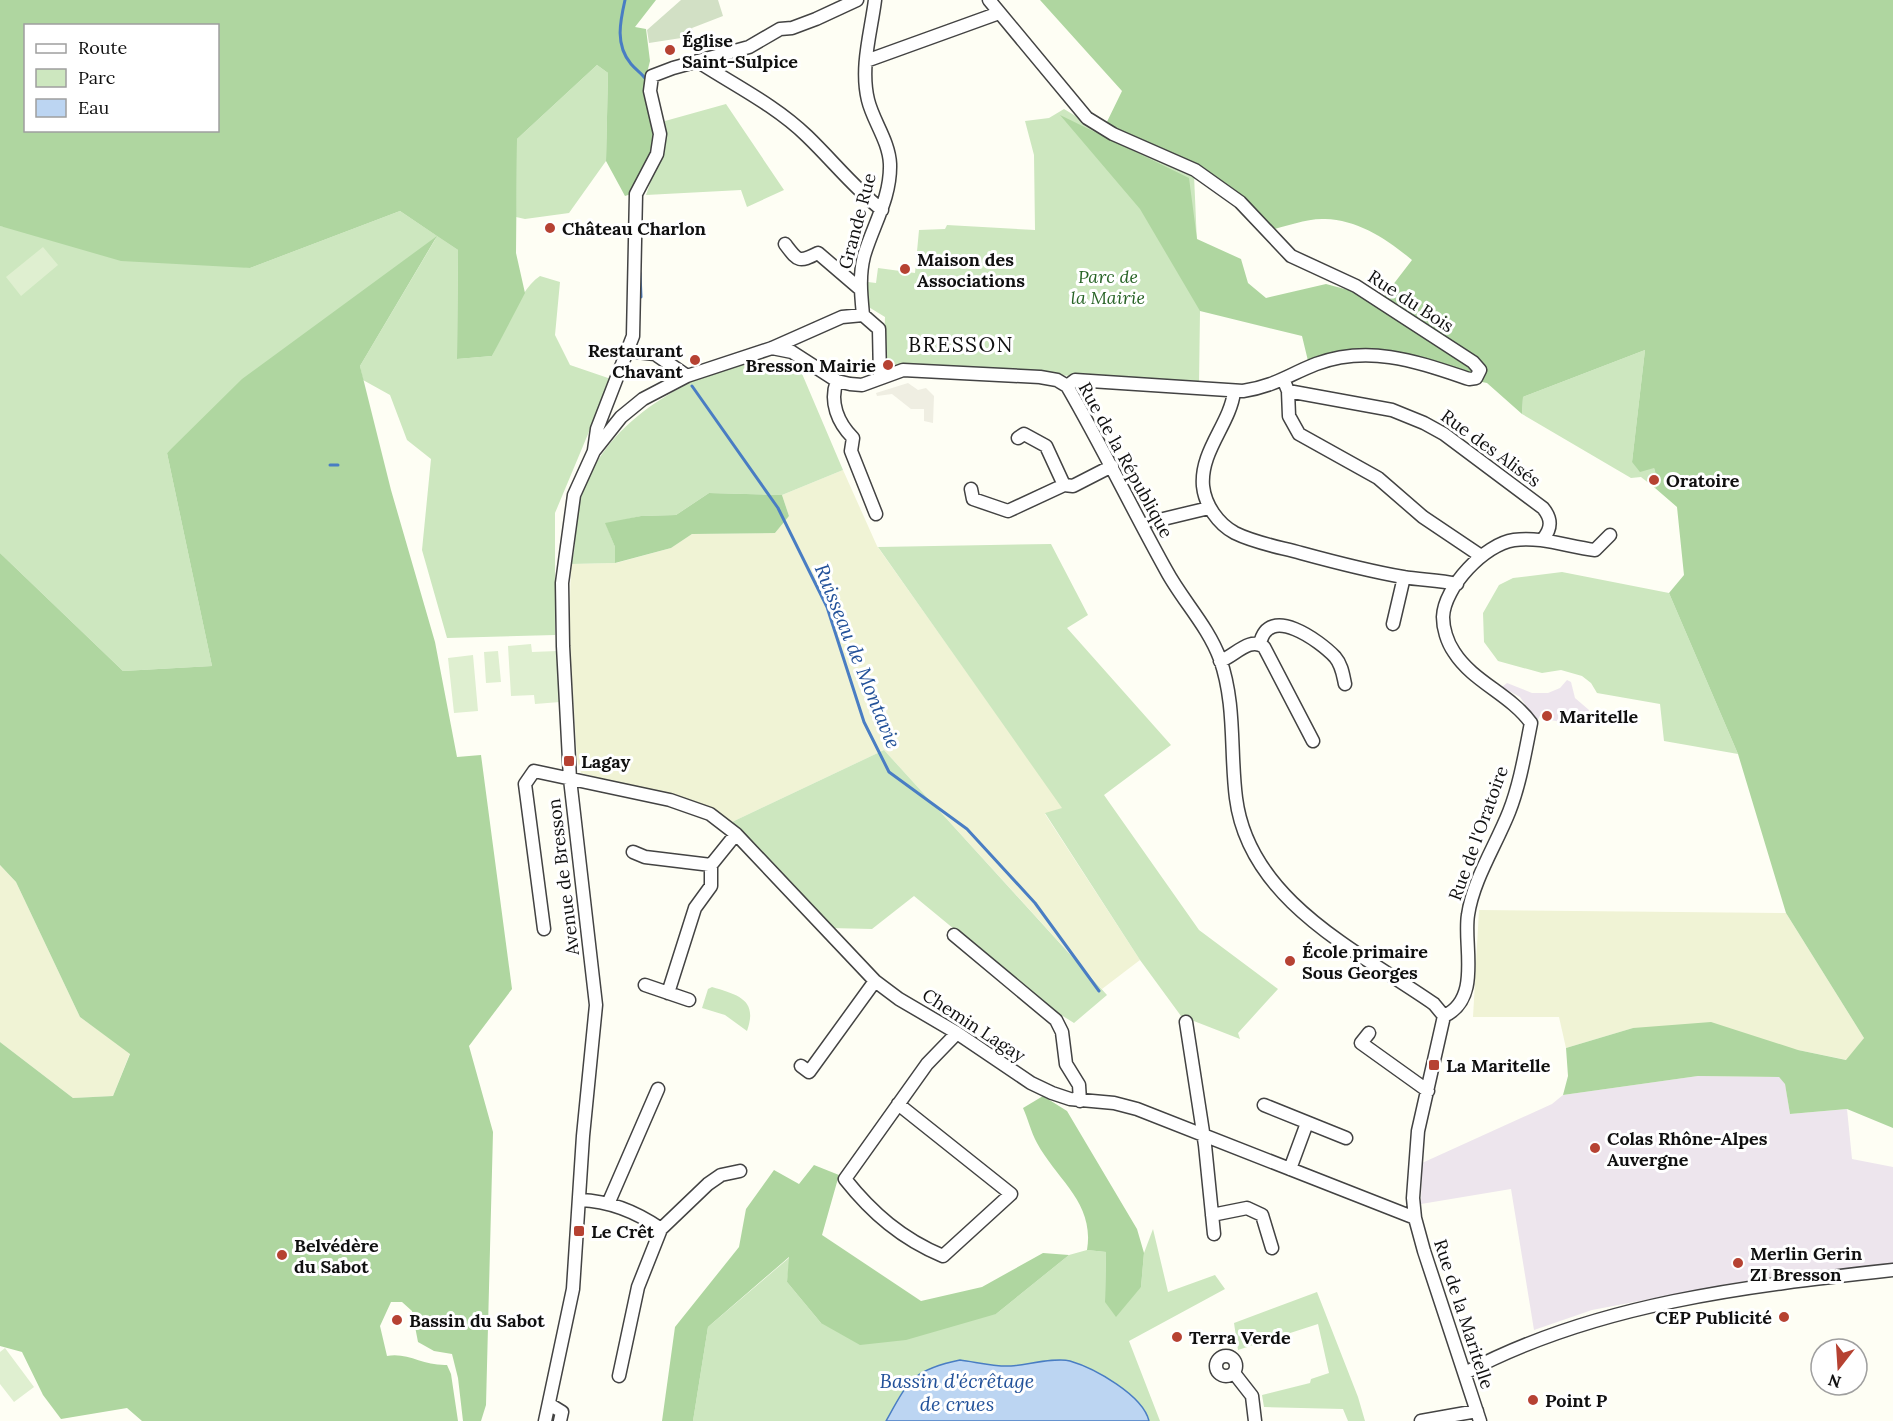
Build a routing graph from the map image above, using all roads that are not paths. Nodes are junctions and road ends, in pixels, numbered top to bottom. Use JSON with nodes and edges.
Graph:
{"nodes":[{"id":1,"x":857,"y":0,"type":"edge"},
{"id":2,"x":875,"y":0,"type":"edge"},
{"id":3,"x":989,"y":0,"type":"edge"},
{"id":4,"x":999,"y":13,"type":"junction"},
{"id":5,"x":697,"y":61,"type":"junction"},
{"id":6,"x":866,"y":61,"type":"junction"},
{"id":7,"x":882,"y":210,"type":"junction"},
{"id":8,"x":785,"y":244,"type":"dead end"},
{"id":9,"x":860,"y":289,"type":"junction"},
{"id":10,"x":863,"y":315,"type":"junction"},
{"id":11,"x":772,"y":348,"type":"junction"},
{"id":12,"x":628,"y":351,"type":"junction"},
{"id":13,"x":687,"y":376,"type":"junction"},
{"id":14,"x":880,"y":378,"type":"junction"},
{"id":15,"x":837,"y":381,"type":"junction"},
{"id":16,"x":1067,"y":386,"type":"junction"},
{"id":17,"x":1286,"y":386,"type":"junction"},
{"id":18,"x":1234,"y":392,"type":"junction"},
{"id":19,"x":1018,"y":438,"type":"dead end"},
{"id":20,"x":594,"y":451,"type":"junction"},
{"id":21,"x":1112,"y":466,"type":"junction"},
{"id":22,"x":1064,"y":485,"type":"junction"},
{"id":23,"x":971,"y":489,"type":"dead end"},
{"id":24,"x":1209,"y":508,"type":"junction"},
{"id":25,"x":876,"y":514,"type":"dead end"},
{"id":26,"x":1155,"y":521,"type":"dead end"},
{"id":27,"x":1610,"y":535,"type":"dead end"},
{"id":28,"x":1543,"y":539,"type":"junction"},
{"id":29,"x":1481,"y":556,"type":"junction"},
{"id":30,"x":1404,"y":577,"type":"junction"},
{"id":31,"x":1457,"y":584,"type":"junction"},
{"id":32,"x":1393,"y":624,"type":"dead end"},
{"id":33,"x":1260,"y":644,"type":"junction"},
{"id":34,"x":1220,"y":661,"type":"junction"},
{"id":35,"x":1345,"y":684,"type":"dead end"},
{"id":36,"x":1313,"y":741,"type":"dead end"},
{"id":37,"x":570,"y":779,"type":"junction"},
{"id":38,"x":736,"y":834,"type":"junction"},
{"id":39,"x":633,"y":852,"type":"dead end"},
{"id":40,"x":711,"y":865,"type":"junction"},
{"id":41,"x":544,"y":928,"type":"dead end"},
{"id":42,"x":954,"y":935,"type":"dead end"},
{"id":43,"x":875,"y":981,"type":"junction"},
{"id":44,"x":645,"y":985,"type":"dead end"},
{"id":45,"x":668,"y":993,"type":"junction"},
{"id":46,"x":688,"y":1000,"type":"dead end"},
{"id":47,"x":1444,"y":1016,"type":"junction"},
{"id":48,"x":1186,"y":1022,"type":"dead end"},
{"id":49,"x":957,"y":1033,"type":"junction"},
{"id":50,"x":1369,"y":1033,"type":"dead end"},
{"id":51,"x":801,"y":1066,"type":"dead end"},
{"id":52,"x":658,"y":1089,"type":"dead end"},
{"id":53,"x":1428,"y":1091,"type":"junction"},
{"id":54,"x":1080,"y":1101,"type":"junction"},
{"id":55,"x":898,"y":1104,"type":"junction"},
{"id":56,"x":1264,"y":1105,"type":"dead end"},
{"id":57,"x":1307,"y":1123,"type":"junction"},
{"id":58,"x":1202,"y":1135,"type":"junction"},
{"id":59,"x":1346,"y":1138,"type":"dead end"},
{"id":60,"x":1290,"y":1169,"type":"junction"},
{"id":61,"x":740,"y":1171,"type":"dead end"},
{"id":62,"x":1413,"y":1198,"type":"junction"},
{"id":63,"x":580,"y":1200,"type":"junction"},
{"id":64,"x":608,"y":1204,"type":"junction"},
{"id":65,"x":1386,"y":1208,"type":"junction"},
{"id":66,"x":1212,"y":1215,"type":"junction"},
{"id":67,"x":1415,"y":1218,"type":"junction"},
{"id":68,"x":661,"y":1230,"type":"junction"},
{"id":69,"x":1214,"y":1234,"type":"dead end"},
{"id":70,"x":1272,"y":1248,"type":"dead end"},
{"id":71,"x":1893,"y":1270,"type":"edge"},
{"id":72,"x":1234,"y":1373,"type":"dead end"},
{"id":73,"x":1465,"y":1373,"type":"junction"},
{"id":74,"x":619,"y":1376,"type":"dead end"},
{"id":75,"x":549,"y":1404,"type":"junction"},
{"id":76,"x":1478,"y":1416,"type":"edge"},
{"id":77,"x":545,"y":1421,"type":"edge"},
{"id":78,"x":560,"y":1421,"type":"edge"},
{"id":79,"x":1255,"y":1421,"type":"edge"},
{"id":80,"x":1421,"y":1421,"type":"edge"}],
"edges":[{"from":1,"to":5,"type":"street"},
{"from":2,"to":6,"type":"street","name":"Grande Rue"},
{"from":3,"to":4,"type":"street","name":"Rue du Bois"},
{"from":4,"to":6,"type":"street"},
{"from":4,"to":17,"type":"street","name":"Rue du Bois"},
{"from":5,"to":7,"type":"street"},
{"from":5,"to":12,"type":"street"},
{"from":6,"to":7,"type":"street","name":"Grande Rue"},
{"from":7,"to":9,"type":"street","name":"Grande Rue"},
{"from":8,"to":9,"type":"street"},
{"from":9,"to":10,"type":"street","name":"Grande Rue"},
{"from":10,"to":11,"type":"street","name":"Avenue de Bresson"},
{"from":10,"to":14,"type":"street","name":"Grande Rue"},
{"from":11,"to":13,"type":"street","name":"Avenue de Bresson"},
{"from":11,"to":15,"type":"street","name":"Rue de la République"},
{"from":12,"to":13,"type":"street"},
{"from":12,"to":20,"type":"street"},
{"from":13,"to":20,"type":"street","name":"Avenue de Bresson"},
{"from":14,"to":15,"type":"street","name":"Rue de la République"},
{"from":14,"to":16,"type":"street","name":"Rue de la République"},
{"from":15,"to":25,"type":"street"},
{"from":16,"to":18,"type":"street","name":"Rue du Bois"},
{"from":16,"to":21,"type":"street","name":"Rue de la République"},
{"from":17,"to":18,"type":"street","name":"Rue du Bois"},
{"from":17,"to":28,"type":"street","name":"Rue des Alisés"},
{"from":17,"to":29,"type":"street"},
{"from":18,"to":24,"type":"street"},
{"from":19,"to":22,"type":"street"},
{"from":20,"to":37,"type":"street","name":"Avenue de Bresson"},
{"from":21,"to":22,"type":"street"},
{"from":21,"to":34,"type":"street","name":"Rue de la République"},
{"from":22,"to":23,"type":"street"},
{"from":24,"to":26,"type":"street"},
{"from":24,"to":30,"type":"street"},
{"from":27,"to":28,"type":"street","name":"Rue de l'Oratoire"},
{"from":28,"to":29,"type":"street","name":"Rue de l'Oratoire"},
{"from":29,"to":31,"type":"street","name":"Rue de l'Oratoire"},
{"from":30,"to":31,"type":"street"},
{"from":30,"to":32,"type":"street"},
{"from":31,"to":47,"type":"street","name":"Rue de l'Oratoire"},
{"from":33,"to":34,"type":"street"},
{"from":33,"to":35,"type":"street"},
{"from":33,"to":36,"type":"street"},
{"from":34,"to":47,"type":"street","name":"Rue de la République"},
{"from":37,"to":38,"type":"street","name":"Chemin Lagay"},
{"from":37,"to":41,"type":"street","name":"Chemin Lagay"},
{"from":37,"to":63,"type":"street","name":"Avenue de Bresson"},
{"from":38,"to":40,"type":"street"},
{"from":38,"to":43,"type":"street","name":"Chemin Lagay"},
{"from":39,"to":40,"type":"street"},
{"from":40,"to":45,"type":"street"},
{"from":42,"to":54,"type":"street"},
{"from":43,"to":49,"type":"street","name":"Chemin Lagay"},
{"from":43,"to":51,"type":"street"},
{"from":44,"to":45,"type":"street"},
{"from":45,"to":46,"type":"street"},
{"from":47,"to":53,"type":"street"},
{"from":48,"to":58,"type":"street"},
{"from":49,"to":54,"type":"street","name":"Chemin Lagay"},
{"from":49,"to":55,"type":"street"},
{"from":50,"to":53,"type":"street"},
{"from":52,"to":64,"type":"street"},
{"from":53,"to":62,"type":"street"},
{"from":54,"to":58,"type":"street","name":"Chemin Lagay"},
{"from":55,"to":55,"type":"street"},
{"from":56,"to":57,"type":"street"},
{"from":57,"to":59,"type":"street"},
{"from":57,"to":60,"type":"street"},
{"from":58,"to":60,"type":"street","name":"Chemin Lagay"},
{"from":58,"to":66,"type":"street"},
{"from":60,"to":65,"type":"street","name":"Chemin Lagay"},
{"from":61,"to":68,"type":"street"},
{"from":62,"to":65,"type":"street"},
{"from":62,"to":67,"type":"street"},
{"from":63,"to":64,"type":"street"},
{"from":63,"to":75,"type":"street","name":"Avenue de Bresson"},
{"from":64,"to":68,"type":"street"},
{"from":65,"to":67,"type":"street","name":"Chemin Lagay"},
{"from":66,"to":69,"type":"street"},
{"from":66,"to":70,"type":"street"},
{"from":67,"to":73,"type":"street","name":"Rue de la Maritelle"},
{"from":68,"to":74,"type":"street"},
{"from":71,"to":73,"type":"street"},
{"from":72,"to":79,"type":"street"},
{"from":73,"to":76,"type":"street","name":"Rue de la Maritelle"},
{"from":75,"to":77,"type":"street","name":"Avenue de Bresson"},
{"from":75,"to":78,"type":"street"},
{"from":76,"to":80,"type":"street"}]}
